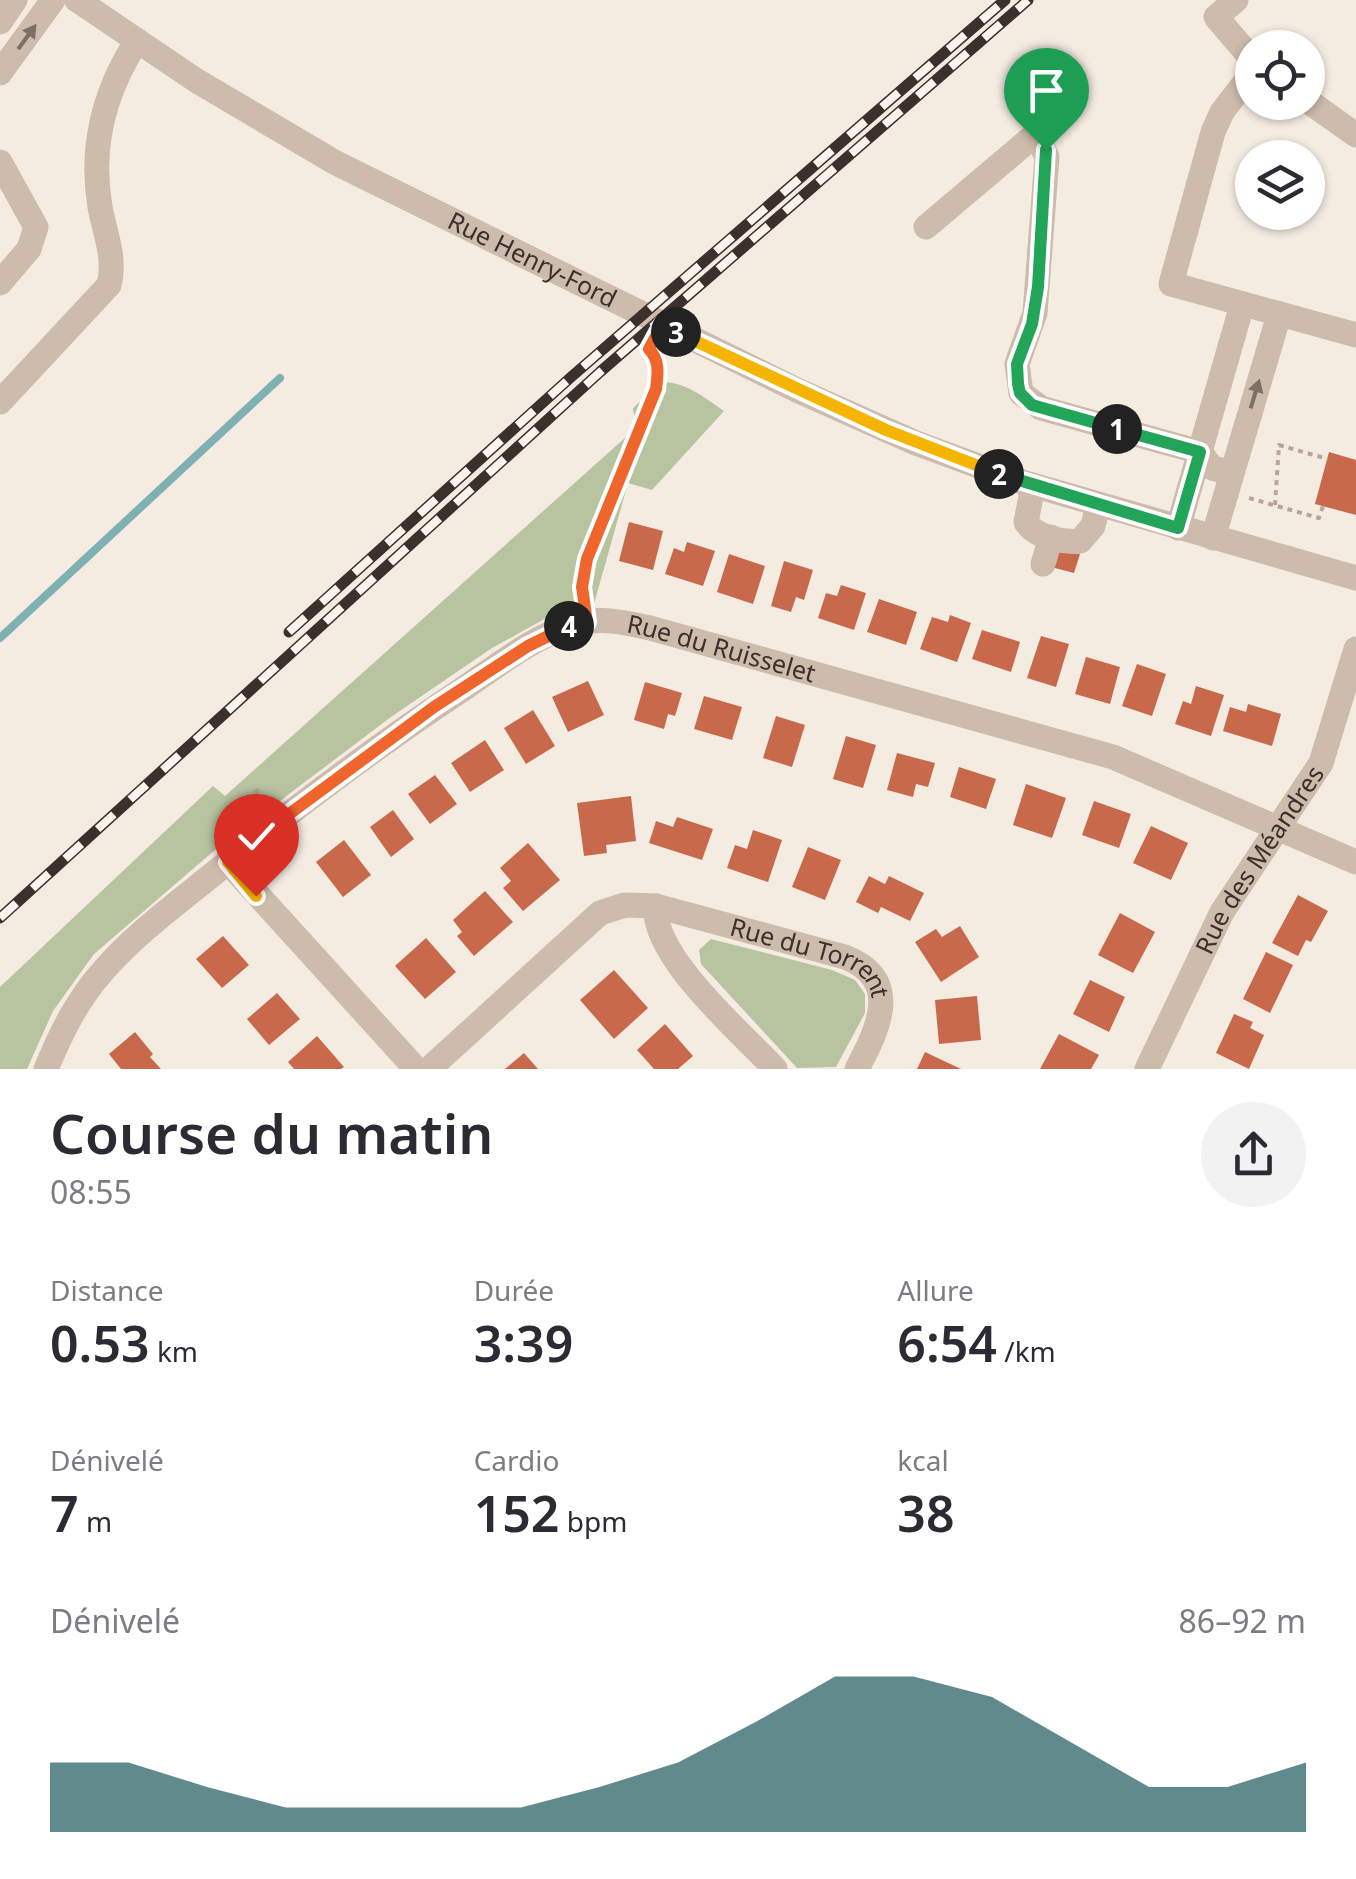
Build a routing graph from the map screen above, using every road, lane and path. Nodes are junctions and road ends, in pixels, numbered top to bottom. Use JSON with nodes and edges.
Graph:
{"nodes":[{"id":1,"x":15,"y":0,"type":"edge"},
{"id":2,"x":53,"y":0,"type":"edge"},
{"id":3,"x":78,"y":0,"type":"edge"},
{"id":4,"x":1236,"y":0,"type":"edge"},
{"id":5,"x":0,"y":22,"type":"edge"},
{"id":6,"x":1235,"y":40,"type":"edge"},
{"id":7,"x":137,"y":41,"type":"junction"},
{"id":8,"x":0,"y":74,"type":"edge"},
{"id":9,"x":1235,"y":95,"type":"edge"},
{"id":10,"x":1325,"y":113,"type":"edge"},
{"id":11,"x":1356,"y":135,"type":"edge"},
{"id":12,"x":0,"y":162,"type":"edge"},
{"id":13,"x":926,"y":227,"type":"dead end"},
{"id":14,"x":0,"y":283,"type":"edge"},
{"id":15,"x":1242,"y":306,"type":"junction"},
{"id":16,"x":1279,"y":315,"type":"junction"},
{"id":17,"x":662,"y":325,"type":"junction"},
{"id":18,"x":1356,"y":335,"type":"edge"},
{"id":19,"x":0,"y":402,"type":"edge"},
{"id":20,"x":1200,"y":452,"type":"junction"},
{"id":21,"x":1328,"y":459,"type":"dead end"},
{"id":22,"x":1238,"y":485,"type":"junction"},
{"id":23,"x":1033,"y":486,"type":"junction"},
{"id":24,"x":1098,"y":506,"type":"junction"},
{"id":25,"x":1275,"y":506,"type":"junction"},
{"id":26,"x":1323,"y":506,"type":"dead end"},
{"id":27,"x":1178,"y":528,"type":"junction"},
{"id":28,"x":1051,"y":537,"type":"junction"},
{"id":29,"x":1214,"y":538,"type":"junction"},
{"id":30,"x":1043,"y":564,"type":"dead end"},
{"id":31,"x":1356,"y":578,"type":"edge"},
{"id":32,"x":587,"y":622,"type":"junction"},
{"id":33,"x":1356,"y":649,"type":"edge"},
{"id":34,"x":1279,"y":828,"type":"junction"},
{"id":35,"x":228,"y":862,"type":"junction"},
{"id":36,"x":1356,"y":862,"type":"edge"},
{"id":37,"x":656,"y":906,"type":"junction"},
{"id":38,"x":46,"y":1069,"type":"edge"},
{"id":39,"x":416,"y":1069,"type":"edge"},
{"id":40,"x":429,"y":1069,"type":"edge"},
{"id":41,"x":776,"y":1069,"type":"edge"},
{"id":42,"x":856,"y":1069,"type":"edge"},
{"id":43,"x":1148,"y":1069,"type":"edge"}],
"edges":[{"from":1,"to":5,"type":"street"},
{"from":8,"to":2,"type":"street","one_way":true},
{"from":3,"to":7,"type":"street","name":"Rue Henry-Ford"},
{"from":4,"to":6,"type":"street"},
{"from":7,"to":17,"type":"street","name":"Rue Henry-Ford"},
{"from":7,"to":19,"type":"street"},
{"from":9,"to":15,"type":"street"},
{"from":10,"to":11,"type":"street"},
{"from":12,"to":14,"type":"street"},
{"from":13,"to":20,"type":"street"},
{"from":15,"to":16,"type":"street"},
{"from":15,"to":20,"type":"street"},
{"from":16,"to":18,"type":"street"},
{"from":22,"to":16,"type":"street","one_way":true},
{"from":17,"to":23,"type":"street","name":"Rue Henry-Ford"},
{"from":17,"to":32,"type":"path"},
{"from":20,"to":22,"type":"street"},
{"from":20,"to":27,"type":"street"},
{"from":21,"to":25,"type":"path"},
{"from":22,"to":25,"type":"path"},
{"from":22,"to":29,"type":"street"},
{"from":23,"to":24,"type":"street","name":"Rue Henry-Ford"},
{"from":23,"to":28,"type":"street"},
{"from":24,"to":27,"type":"street","name":"Rue Henry-Ford"},
{"from":24,"to":28,"type":"street"},
{"from":25,"to":26,"type":"path"},
{"from":27,"to":29,"type":"street","name":"Rue Henry-Ford"},
{"from":28,"to":30,"type":"street"},
{"from":29,"to":31,"type":"street","name":"Rue Henry-Ford"},
{"from":32,"to":34,"type":"street","name":"Rue du Ruisselet"},
{"from":32,"to":35,"type":"street","name":"Rue du Ruisselet"},
{"from":33,"to":34,"type":"street","name":"Rue des Méandres"},
{"from":34,"to":36,"type":"street","name":"Rue du Ruisselet"},
{"from":34,"to":43,"type":"street","name":"Rue des Méandres"},
{"from":35,"to":38,"type":"street","name":"Rue du Ruisselet"},
{"from":35,"to":39,"type":"street"},
{"from":37,"to":40,"type":"street","name":"Rue du Torrent"},
{"from":37,"to":41,"type":"street"},
{"from":37,"to":42,"type":"street","name":"Rue du Torrent"}]}
